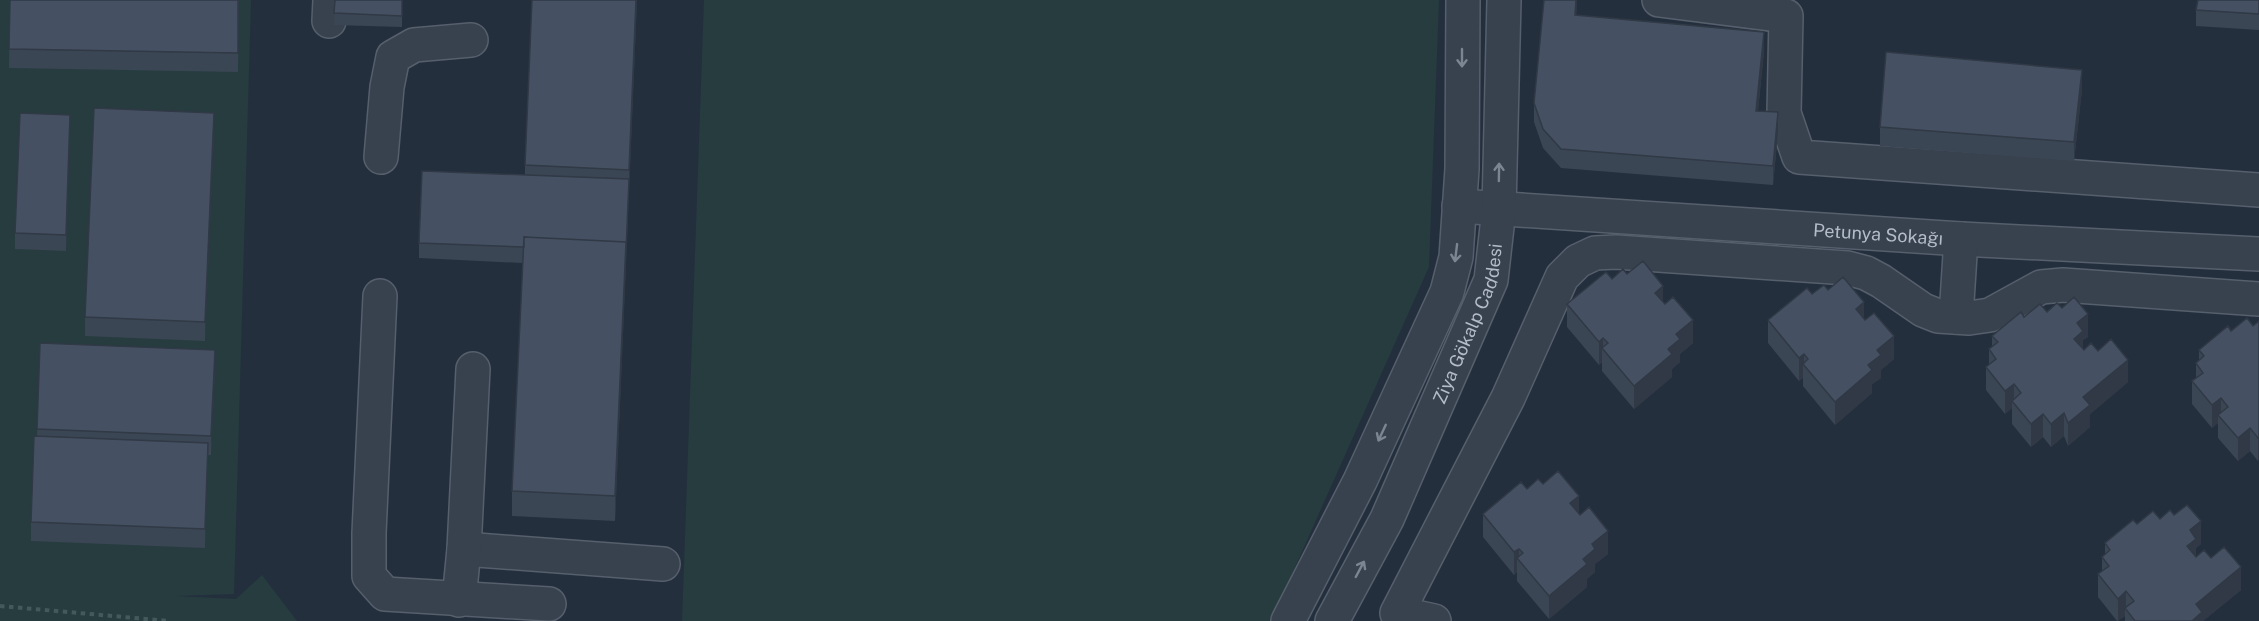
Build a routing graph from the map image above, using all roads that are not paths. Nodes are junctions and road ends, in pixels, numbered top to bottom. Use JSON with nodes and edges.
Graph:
{"nodes":[{"id":1,"x":1463,"y":0,"type":"edge"},
{"id":2,"x":1504,"y":0,"type":"edge"},
{"id":3,"x":1659,"y":0,"type":"edge"},
{"id":4,"x":471,"y":40,"type":"dead end"},
{"id":5,"x":381,"y":157,"type":"dead end"},
{"id":6,"x":2259,"y":190,"type":"edge"},
{"id":7,"x":1459,"y":206,"type":"junction"},
{"id":8,"x":1498,"y":209,"type":"junction"},
{"id":9,"x":1961,"y":238,"type":"junction"},
{"id":10,"x":2259,"y":254,"type":"edge"},
{"id":11,"x":380,"y":296,"type":"dead end"},
{"id":12,"x":2259,"y":298,"type":"edge"},
{"id":13,"x":1956,"y":317,"type":"junction"},
{"id":14,"x":473,"y":369,"type":"dead end"},
{"id":15,"x":464,"y":549,"type":"junction"},
{"id":16,"x":663,"y":564,"type":"dead end"},
{"id":17,"x":459,"y":600,"type":"junction"},
{"id":18,"x":549,"y":604,"type":"dead end"},
{"id":19,"x":1288,"y":621,"type":"edge"},
{"id":20,"x":1332,"y":621,"type":"edge"},
{"id":21,"x":1434,"y":621,"type":"edge"}],
"edges":[{"from":1,"to":7,"type":"street","one_way":true},
{"from":8,"to":2,"type":"street","name":"Ziya Gökalp Caddesi","one_way":true},
{"from":3,"to":6,"type":"street"},
{"from":4,"to":5,"type":"street"},
{"from":7,"to":8,"type":"street","name":"Petunya Sokağı"},
{"from":7,"to":19,"type":"street","one_way":true},
{"from":8,"to":9,"type":"street","name":"Petunya Sokağı"},
{"from":20,"to":8,"type":"street","name":"Ziya Gökalp Caddesi","one_way":true},
{"from":9,"to":10,"type":"street","name":"Petunya Sokağı"},
{"from":9,"to":13,"type":"street"},
{"from":11,"to":17,"type":"street"},
{"from":12,"to":13,"type":"street"},
{"from":13,"to":21,"type":"street"},
{"from":14,"to":15,"type":"street"},
{"from":15,"to":16,"type":"street"},
{"from":15,"to":17,"type":"street"},
{"from":17,"to":18,"type":"street"}]}
